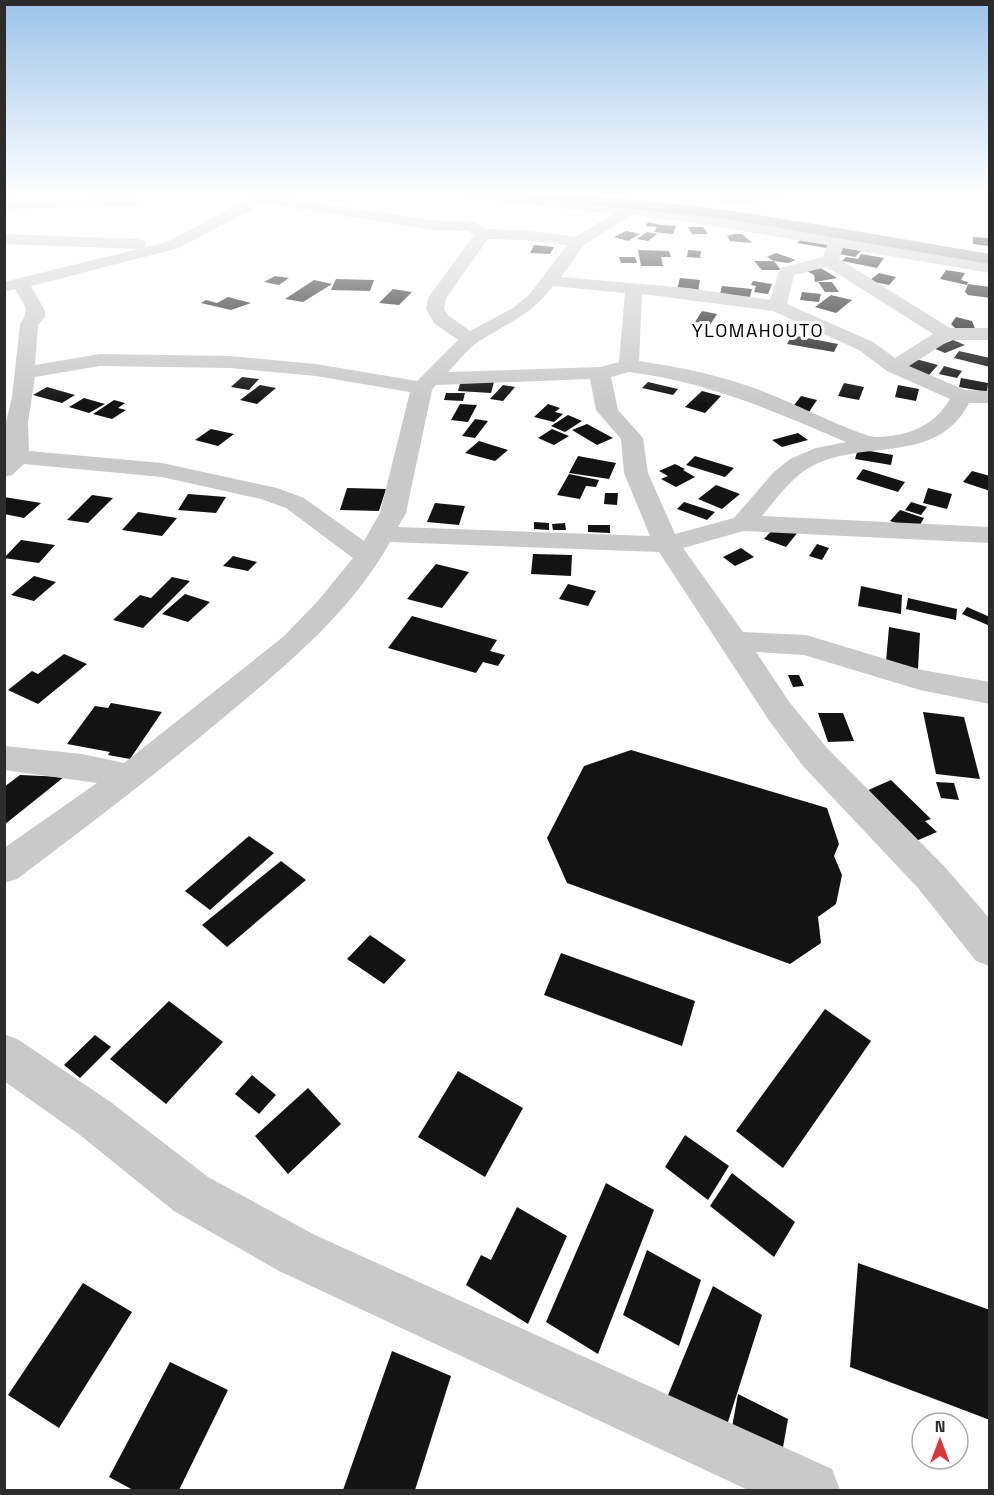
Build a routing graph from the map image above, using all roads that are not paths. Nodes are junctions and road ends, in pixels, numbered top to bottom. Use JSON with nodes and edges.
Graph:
{"nodes":[{"id":1,"x":98,"y":264,"type":"edge"},
{"id":2,"x":454,"y":264,"type":"edge"},
{"id":3,"x":562,"y":264,"type":"edge"},
{"id":4,"x":816,"y":264,"type":"edge"},
{"id":5,"x":834,"y":264,"type":"edge"},
{"id":6,"x":966,"y":264,"type":"edge"},
{"id":7,"x":990,"y":268,"type":"edge"},
{"id":8,"x":550,"y":281,"type":"junction"},
{"id":9,"x":13,"y":285,"type":"edge"},
{"id":10,"x":634,"y":290,"type":"junction"},
{"id":11,"x":777,"y":306,"type":"junction"},
{"id":12,"x":946,"y":334,"type":"junction"},
{"id":13,"x":990,"y":334,"type":"edge"},
{"id":14,"x":469,"y":339,"type":"junction"},
{"id":15,"x":629,"y":366,"type":"junction"},
{"id":16,"x":894,"y":367,"type":"junction"},
{"id":17,"x":23,"y":373,"type":"junction"},
{"id":18,"x":600,"y":373,"type":"junction"},
{"id":19,"x":428,"y":383,"type":"junction"},
{"id":20,"x":962,"y":396,"type":"junction"},
{"id":21,"x":990,"y":397,"type":"edge"},
{"id":22,"x":12,"y":410,"type":"edge"},
{"id":23,"x":871,"y":444,"type":"junction"},
{"id":24,"x":11,"y":463,"type":"edge"},
{"id":25,"x":743,"y":523,"type":"junction"},
{"id":26,"x":383,"y":534,"type":"junction"},
{"id":27,"x":990,"y":535,"type":"edge"},
{"id":28,"x":667,"y":544,"type":"junction"},
{"id":29,"x":368,"y":557,"type":"junction"},
{"id":30,"x":734,"y":641,"type":"junction"},
{"id":31,"x":990,"y":693,"type":"edge"},
{"id":32,"x":4,"y":758,"type":"edge"},
{"id":33,"x":130,"y":777,"type":"junction"},
{"id":34,"x":4,"y":868,"type":"edge"},
{"id":35,"x":990,"y":949,"type":"edge"},
{"id":36,"x":4,"y":1055,"type":"edge"},
{"id":37,"x":811,"y":1491,"type":"edge"}],
"edges":[{"from":1,"to":9,"type":"street"},
{"from":2,"to":14,"type":"street"},
{"from":3,"to":8,"type":"street"},
{"from":4,"to":11,"type":"street"},
{"from":5,"to":12,"type":"street"},
{"from":6,"to":7,"type":"street"},
{"from":8,"to":10,"type":"street"},
{"from":8,"to":14,"type":"street"},
{"from":9,"to":17,"type":"street"},
{"from":10,"to":11,"type":"street"},
{"from":10,"to":15,"type":"street"},
{"from":11,"to":16,"type":"street"},
{"from":12,"to":13,"type":"street"},
{"from":12,"to":16,"type":"street"},
{"from":14,"to":19,"type":"street"},
{"from":15,"to":18,"type":"street"},
{"from":15,"to":23,"type":"street"},
{"from":16,"to":20,"type":"street"},
{"from":17,"to":19,"type":"street"},
{"from":17,"to":22,"type":"street"},
{"from":18,"to":19,"type":"street"},
{"from":18,"to":28,"type":"street"},
{"from":19,"to":26,"type":"street"},
{"from":20,"to":21,"type":"street"},
{"from":20,"to":23,"type":"street"},
{"from":22,"to":24,"type":"street"},
{"from":23,"to":25,"type":"street"},
{"from":24,"to":29,"type":"street"},
{"from":25,"to":27,"type":"street"},
{"from":25,"to":28,"type":"street"},
{"from":26,"to":28,"type":"street"},
{"from":26,"to":29,"type":"street"},
{"from":28,"to":30,"type":"street"},
{"from":29,"to":33,"type":"street"},
{"from":30,"to":31,"type":"street"},
{"from":30,"to":35,"type":"street"},
{"from":32,"to":33,"type":"street"},
{"from":33,"to":34,"type":"street"},
{"from":36,"to":37,"type":"street"}]}
